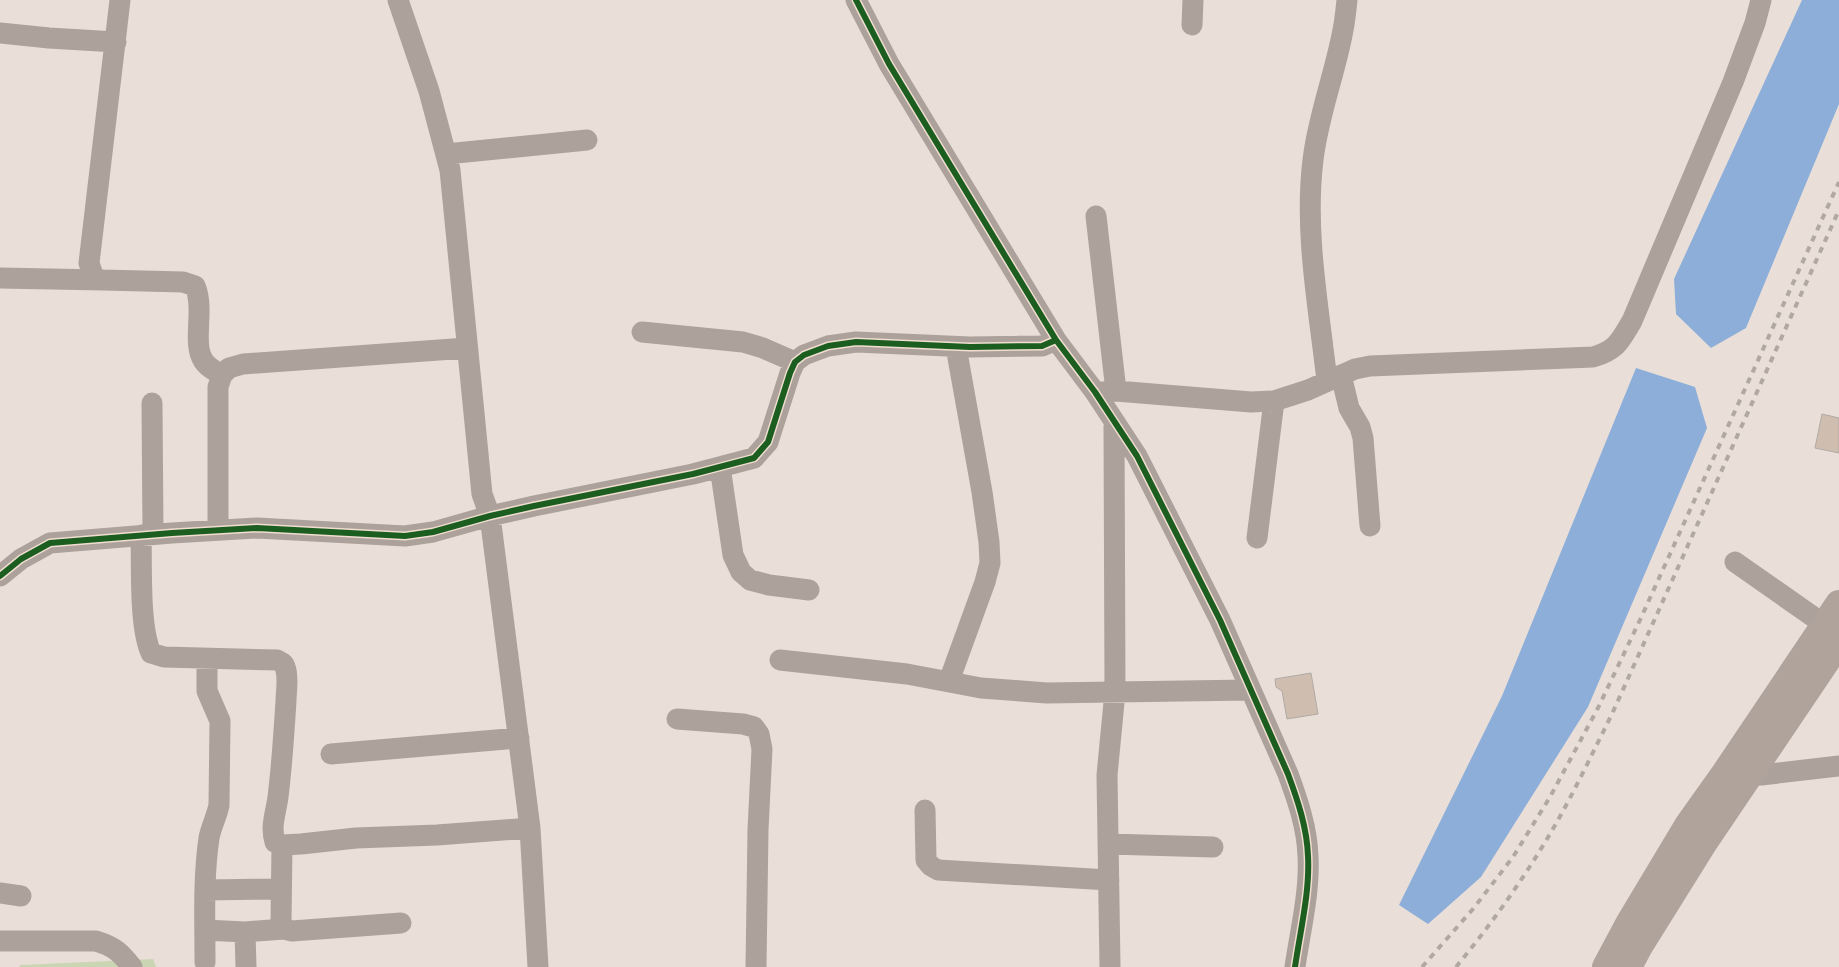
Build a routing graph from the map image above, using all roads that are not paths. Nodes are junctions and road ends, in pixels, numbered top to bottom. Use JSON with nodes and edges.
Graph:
{"nodes":[{"id":1,"x":120,"y":0,"type":"edge"},
{"id":2,"x":398,"y":0,"type":"edge"},
{"id":3,"x":856,"y":0,"type":"edge"},
{"id":4,"x":1193,"y":0,"type":"edge"},
{"id":5,"x":1346,"y":0,"type":"edge"},
{"id":6,"x":1761,"y":0,"type":"edge"},
{"id":7,"x":1192,"y":26,"type":"dead end"},
{"id":8,"x":0,"y":33,"type":"edge"},
{"id":9,"x":116,"y":42,"type":"junction"},
{"id":10,"x":587,"y":140,"type":"dead end"},
{"id":11,"x":446,"y":154,"type":"junction"},
{"id":12,"x":1096,"y":216,"type":"dead end"},
{"id":13,"x":0,"y":278,"type":"edge"},
{"id":14,"x":103,"y":280,"type":"junction"},
{"id":15,"x":642,"y":332,"type":"dead end"},
{"id":16,"x":1056,"y":340,"type":"junction"},
{"id":17,"x":956,"y":346,"type":"junction"},
{"id":18,"x":467,"y":348,"type":"junction"},
{"id":19,"x":795,"y":362,"type":"junction"},
{"id":20,"x":222,"y":375,"type":"junction"},
{"id":21,"x":1334,"y":378,"type":"junction"},
{"id":22,"x":1106,"y":392,"type":"junction"},
{"id":23,"x":1274,"y":401,"type":"junction"},
{"id":24,"x":152,"y":403,"type":"dead end"},
{"id":25,"x":1114,"y":423,"type":"junction"},
{"id":26,"x":720,"y":466,"type":"junction"},
{"id":27,"x":490,"y":516,"type":"junction"},
{"id":28,"x":1370,"y":526,"type":"dead end"},
{"id":29,"x":218,"y":530,"type":"junction"},
{"id":30,"x":147,"y":535,"type":"junction"},
{"id":31,"x":1257,"y":538,"type":"dead end"},
{"id":32,"x":1735,"y":562,"type":"dead end"},
{"id":33,"x":0,"y":576,"type":"edge"},
{"id":34,"x":809,"y":590,"type":"dead end"},
{"id":35,"x":1834,"y":624,"type":"edge"},
{"id":36,"x":206,"y":659,"type":"junction"},
{"id":37,"x":780,"y":660,"type":"dead end"},
{"id":38,"x":949,"y":682,"type":"junction"},
{"id":39,"x":1250,"y":690,"type":"junction"},
{"id":40,"x":1115,"y":692,"type":"junction"},
{"id":41,"x":677,"y":719,"type":"dead end"},
{"id":42,"x":518,"y":738,"type":"junction"},
{"id":43,"x":331,"y":754,"type":"dead end"},
{"id":44,"x":1839,"y":766,"type":"edge"},
{"id":45,"x":1741,"y":769,"type":"junction"},
{"id":46,"x":925,"y":810,"type":"dead end"},
{"id":47,"x":530,"y":828,"type":"junction"},
{"id":48,"x":1108,"y":844,"type":"junction"},
{"id":49,"x":282,"y":845,"type":"junction"},
{"id":50,"x":1213,"y":847,"type":"dead end"},
{"id":51,"x":1109,"y":880,"type":"junction"},
{"id":52,"x":281,"y":889,"type":"junction"},
{"id":53,"x":205,"y":890,"type":"junction"},
{"id":54,"x":0,"y":893,"type":"edge"},
{"id":55,"x":21,"y":896,"type":"dead end"},
{"id":56,"x":401,"y":923,"type":"dead end"},
{"id":57,"x":284,"y":929,"type":"junction"},
{"id":58,"x":205,"y":930,"type":"junction"},
{"id":59,"x":245,"y":932,"type":"junction"},
{"id":60,"x":0,"y":941,"type":"edge"},
{"id":61,"x":205,"y":962,"type":"dead end"},
{"id":62,"x":132,"y":967,"type":"edge"},
{"id":63,"x":246,"y":967,"type":"edge"},
{"id":64,"x":538,"y":967,"type":"edge"},
{"id":65,"x":756,"y":967,"type":"edge"},
{"id":66,"x":1110,"y":967,"type":"edge"},
{"id":67,"x":1295,"y":967,"type":"edge"},
{"id":68,"x":1606,"y":967,"type":"edge"},
{"id":69,"x":1628,"y":967,"type":"edge"}],
"edges":[{"from":1,"to":9,"type":"street"},
{"from":2,"to":11,"type":"street"},
{"from":3,"to":16,"type":"street"},
{"from":4,"to":7,"type":"street"},
{"from":5,"to":21,"type":"street"},
{"from":6,"to":21,"type":"street"},
{"from":8,"to":9,"type":"street"},
{"from":9,"to":14,"type":"street"},
{"from":10,"to":11,"type":"street"},
{"from":11,"to":18,"type":"street"},
{"from":12,"to":22,"type":"street"},
{"from":13,"to":14,"type":"street"},
{"from":14,"to":20,"type":"street"},
{"from":15,"to":19,"type":"street"},
{"from":16,"to":17,"type":"street"},
{"from":16,"to":22,"type":"street"},
{"from":17,"to":19,"type":"street"},
{"from":17,"to":38,"type":"street"},
{"from":18,"to":20,"type":"street"},
{"from":18,"to":27,"type":"street"},
{"from":19,"to":26,"type":"street"},
{"from":20,"to":29,"type":"street"},
{"from":21,"to":23,"type":"street"},
{"from":21,"to":28,"type":"street"},
{"from":22,"to":23,"type":"street"},
{"from":22,"to":25,"type":"street"},
{"from":23,"to":31,"type":"street"},
{"from":24,"to":30,"type":"street"},
{"from":25,"to":39,"type":"street"},
{"from":25,"to":40,"type":"street"},
{"from":26,"to":27,"type":"street"},
{"from":26,"to":34,"type":"street"},
{"from":27,"to":29,"type":"street"},
{"from":27,"to":42,"type":"street"},
{"from":29,"to":30,"type":"street"},
{"from":30,"to":33,"type":"street"},
{"from":30,"to":36,"type":"street"},
{"from":32,"to":35,"type":"street"},
{"from":35,"to":45,"type":"main road"},
{"from":36,"to":49,"type":"street"},
{"from":36,"to":53,"type":"street"},
{"from":37,"to":38,"type":"street"},
{"from":38,"to":40,"type":"street"},
{"from":39,"to":40,"type":"street"},
{"from":39,"to":67,"type":"street"},
{"from":40,"to":48,"type":"street"},
{"from":41,"to":65,"type":"street"},
{"from":42,"to":43,"type":"street"},
{"from":42,"to":47,"type":"street"},
{"from":44,"to":45,"type":"street"},
{"from":45,"to":68,"type":"main road"},
{"from":45,"to":69,"type":"main road"},
{"from":46,"to":51,"type":"street"},
{"from":47,"to":49,"type":"street"},
{"from":47,"to":64,"type":"street"},
{"from":48,"to":50,"type":"street"},
{"from":48,"to":51,"type":"street"},
{"from":49,"to":52,"type":"street"},
{"from":51,"to":66,"type":"street"},
{"from":52,"to":53,"type":"street"},
{"from":52,"to":57,"type":"street"},
{"from":53,"to":58,"type":"street"},
{"from":54,"to":55,"type":"street"},
{"from":56,"to":57,"type":"street"},
{"from":57,"to":59,"type":"street"},
{"from":58,"to":59,"type":"street"},
{"from":58,"to":61,"type":"street"},
{"from":59,"to":63,"type":"street"},
{"from":60,"to":62,"type":"street"}]}
